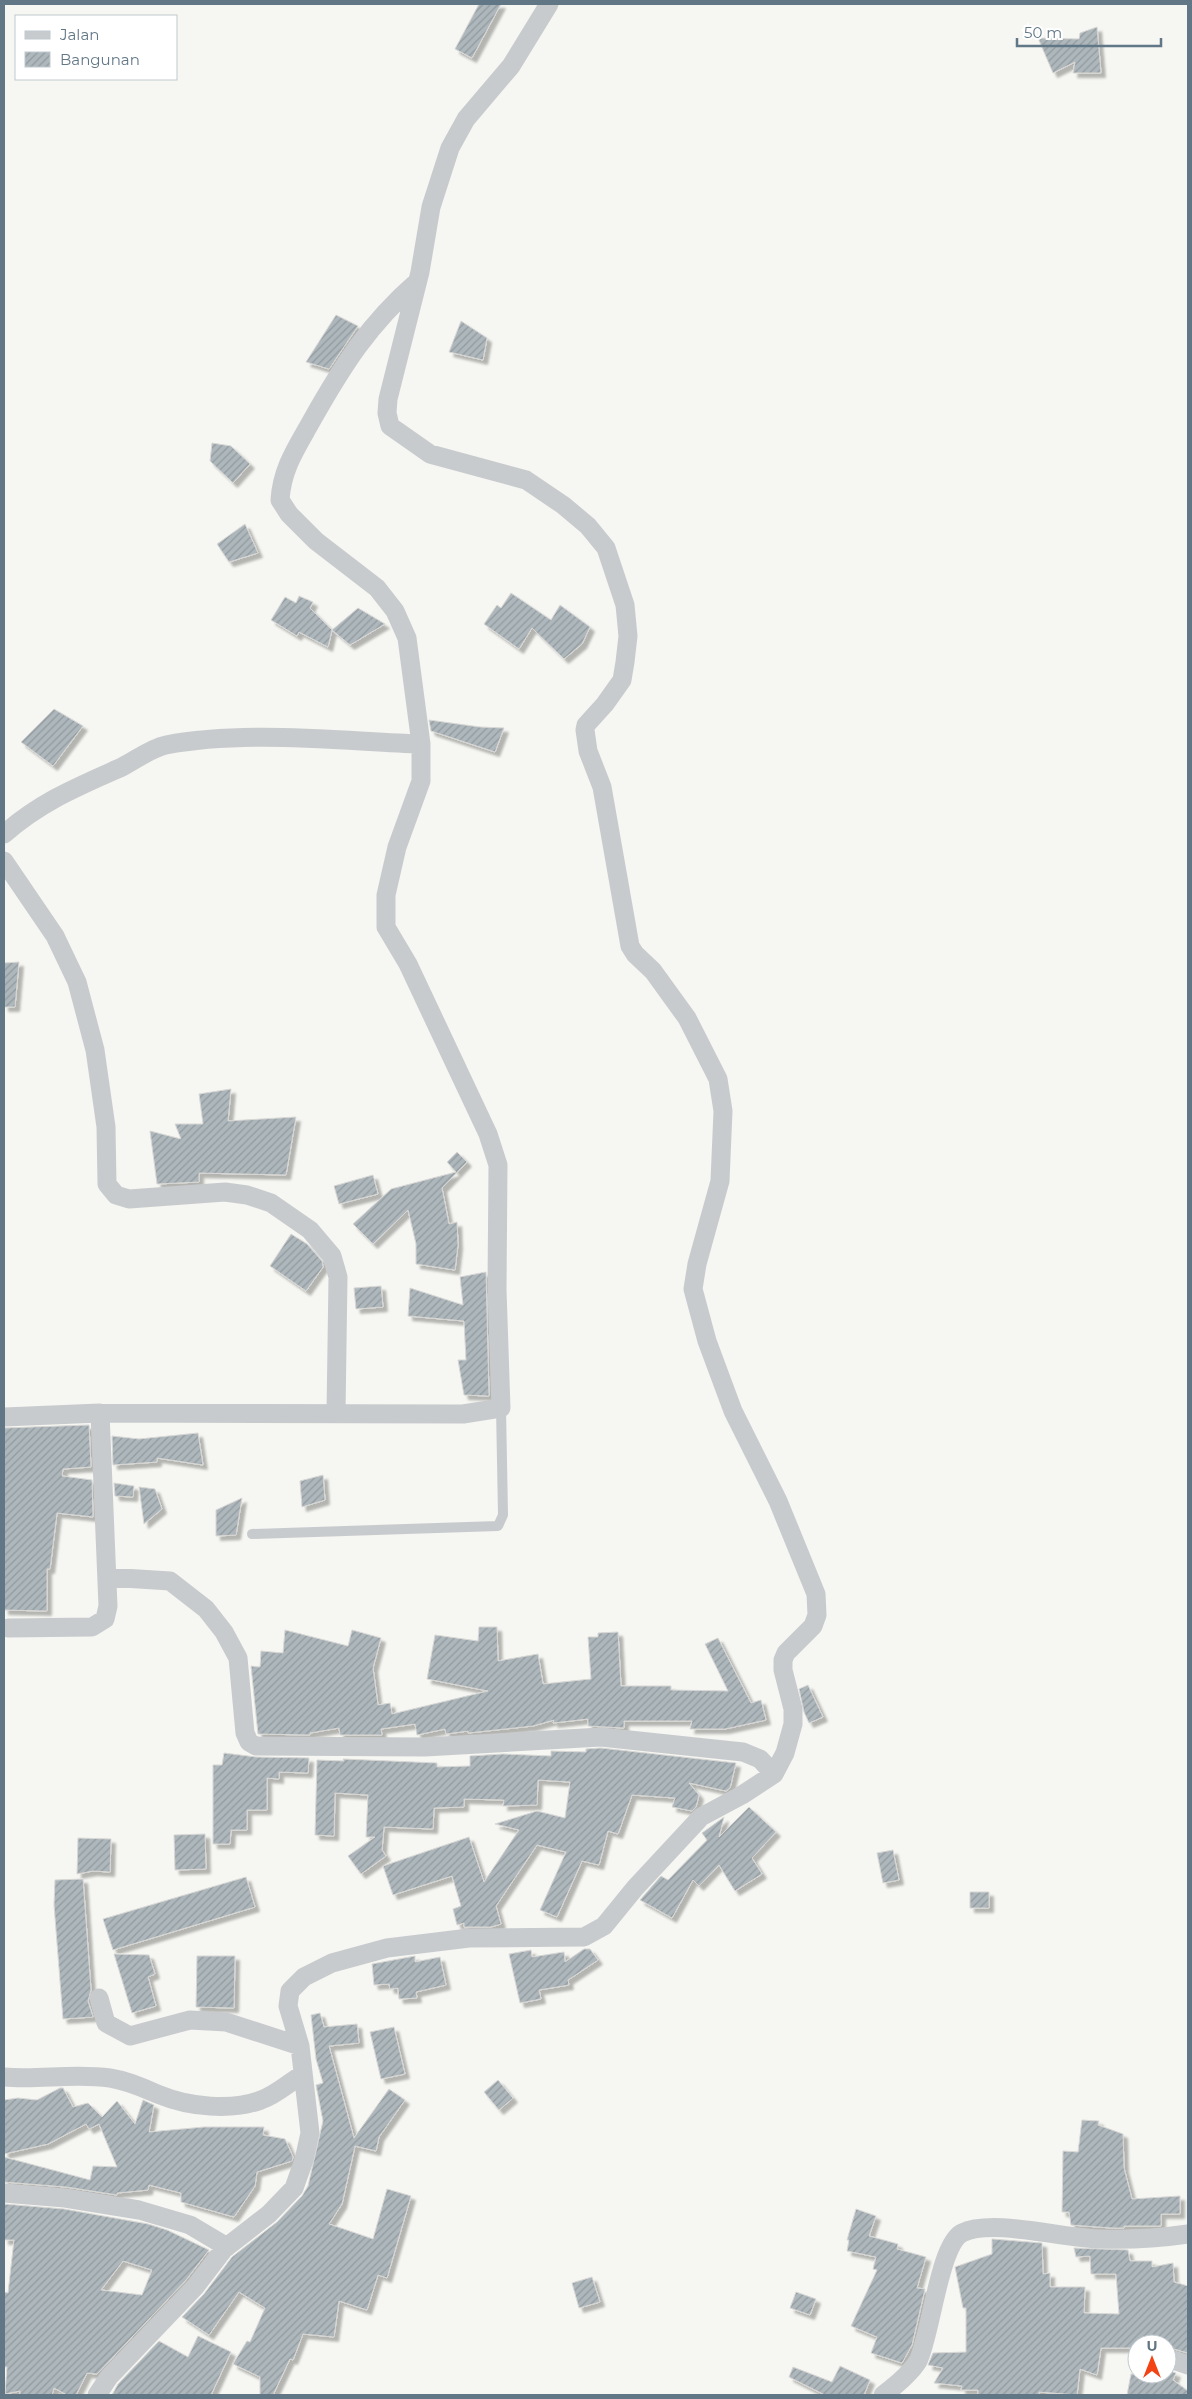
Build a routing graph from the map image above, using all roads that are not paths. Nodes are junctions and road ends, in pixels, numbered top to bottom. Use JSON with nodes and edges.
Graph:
{"nodes":[{"id":1,"x":549,"y":4,"type":"edge"},
{"id":2,"x":418,"y":282,"type":"junction"},
{"id":3,"x":421,"y":744,"type":"junction"},
{"id":4,"x":4,"y":834,"type":"edge"},
{"id":5,"x":4,"y":861,"type":"edge"},
{"id":6,"x":501,"y":1408,"type":"junction"},
{"id":7,"x":100,"y":1413,"type":"junction"},
{"id":8,"x":336,"y":1413,"type":"junction"},
{"id":9,"x":4,"y":1417,"type":"edge"},
{"id":10,"x":252,"y":1534,"type":"dead end"},
{"id":11,"x":107,"y":1578,"type":"junction"},
{"id":12,"x":8,"y":1628,"type":"dead end"},
{"id":13,"x":774,"y":1774,"type":"junction"},
{"id":14,"x":99,"y":1998,"type":"dead end"},
{"id":15,"x":300,"y":2046,"type":"junction"},
{"id":16,"x":303,"y":2074,"type":"junction"},
{"id":17,"x":4,"y":2077,"type":"edge"},
{"id":18,"x":4,"y":2193,"type":"edge"},
{"id":19,"x":1188,"y":2234,"type":"edge"},
{"id":20,"x":227,"y":2247,"type":"junction"},
{"id":21,"x":97,"y":2395,"type":"edge"},
{"id":22,"x":883,"y":2395,"type":"edge"}],
"edges":[{"from":1,"to":2,"type":"street"},
{"from":2,"to":3,"type":"street"},
{"from":2,"to":13,"type":"street"},
{"from":3,"to":4,"type":"street"},
{"from":3,"to":6,"type":"street"},
{"from":5,"to":8,"type":"street"},
{"from":6,"to":8,"type":"street"},
{"from":6,"to":10,"type":"lane"},
{"from":7,"to":8,"type":"street"},
{"from":7,"to":9,"type":"street"},
{"from":7,"to":11,"type":"street"},
{"from":11,"to":12,"type":"street"},
{"from":11,"to":13,"type":"street"},
{"from":13,"to":15,"type":"street"},
{"from":14,"to":15,"type":"street"},
{"from":15,"to":16,"type":"street"},
{"from":16,"to":17,"type":"street"},
{"from":16,"to":20,"type":"street"},
{"from":18,"to":20,"type":"street"},
{"from":19,"to":22,"type":"street"},
{"from":20,"to":21,"type":"street"}]}
